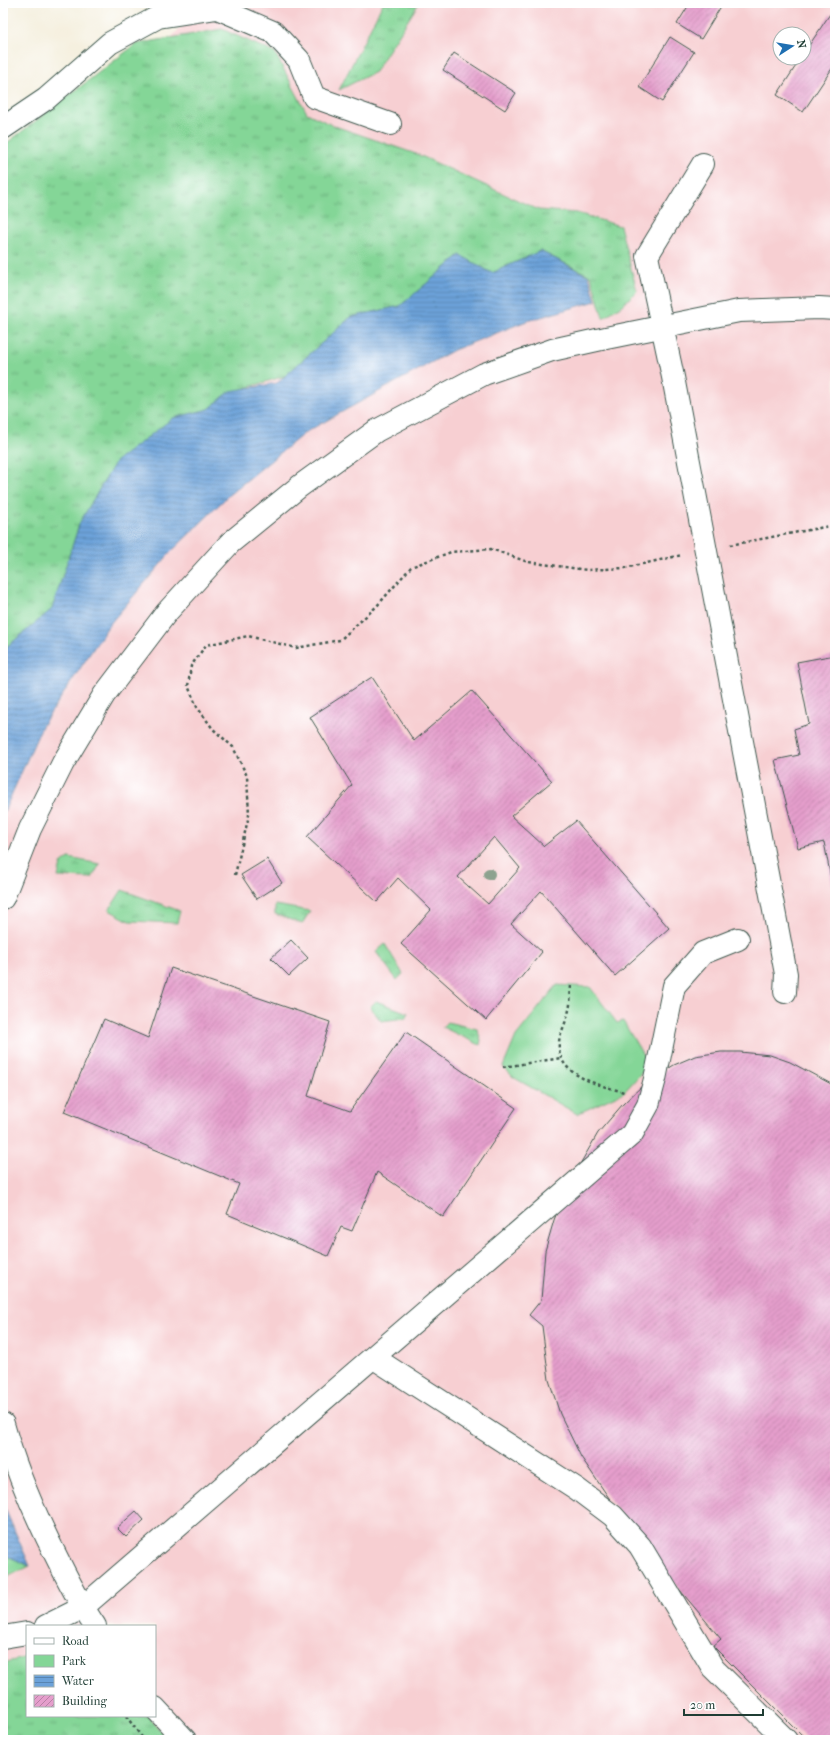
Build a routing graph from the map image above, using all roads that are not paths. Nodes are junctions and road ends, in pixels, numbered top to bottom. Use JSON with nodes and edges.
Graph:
{"nodes":[{"id":1,"x":390,"y":124,"type":"dead end"},
{"id":2,"x":3,"y":128,"type":"edge"},
{"id":3,"x":703,"y":164,"type":"dead end"},
{"id":4,"x":835,"y":309,"type":"edge"},
{"id":5,"x":661,"y":327,"type":"junction"},
{"id":6,"x":3,"y":898,"type":"edge"},
{"id":7,"x":738,"y":939,"type":"dead end"},
{"id":8,"x":785,"y":992,"type":"dead end"},
{"id":9,"x":374,"y":1358,"type":"junction"},
{"id":10,"x":3,"y":1424,"type":"edge"},
{"id":11,"x":82,"y":1608,"type":"junction"},
{"id":12,"x":48,"y":1625,"type":"edge"},
{"id":13,"x":94,"y":1625,"type":"edge"},
{"id":14,"x":26,"y":1633,"type":"edge"},
{"id":15,"x":3,"y":1638,"type":"edge"},
{"id":16,"x":156,"y":1709,"type":"edge"},
{"id":17,"x":184,"y":1740,"type":"edge"},
{"id":18,"x":786,"y":1740,"type":"edge"}],
"edges":[{"from":1,"to":2,"type":"lane"},
{"from":3,"to":5,"type":"lane"},
{"from":4,"to":5,"type":"lane"},
{"from":5,"to":6,"type":"lane"},
{"from":5,"to":8,"type":"lane"},
{"from":7,"to":9,"type":"lane"},
{"from":9,"to":11,"type":"lane"},
{"from":9,"to":18,"type":"lane"},
{"from":10,"to":11,"type":"lane"},
{"from":11,"to":12,"type":"lane"},
{"from":11,"to":13,"type":"lane"},
{"from":14,"to":15,"type":"lane"},
{"from":16,"to":17,"type":"lane"}]}
